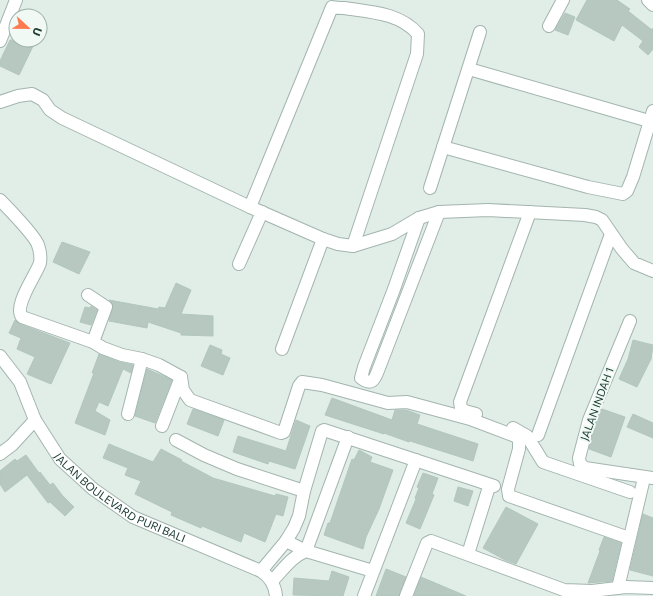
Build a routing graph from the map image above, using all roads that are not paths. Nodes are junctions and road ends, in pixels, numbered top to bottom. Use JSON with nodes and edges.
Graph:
{"nodes":[{"id":1,"x":16,"y":0,"type":"edge"},
{"id":2,"x":563,"y":0,"type":"edge"},
{"id":3,"x":648,"y":0,"type":"edge"},
{"id":4,"x":653,"y":5,"type":"edge"},
{"id":5,"x":549,"y":26,"type":"dead end"},
{"id":6,"x":480,"y":32,"type":"dead end"},
{"id":7,"x":0,"y":41,"type":"edge"},
{"id":8,"x":468,"y":69,"type":"junction"},
{"id":9,"x":0,"y":102,"type":"edge"},
{"id":10,"x":651,"y":116,"type":"edge"},
{"id":11,"x":443,"y":147,"type":"junction"},
{"id":12,"x":430,"y":188,"type":"dead end"},
{"id":13,"x":0,"y":200,"type":"edge"},
{"id":14,"x":250,"y":207,"type":"junction"},
{"id":15,"x":262,"y":212,"type":"junction"},
{"id":16,"x":439,"y":212,"type":"junction"},
{"id":17,"x":530,"y":212,"type":"junction"},
{"id":18,"x":418,"y":218,"type":"junction"},
{"id":19,"x":611,"y":234,"type":"junction"},
{"id":20,"x":323,"y":239,"type":"junction"},
{"id":21,"x":353,"y":246,"type":"junction"},
{"id":22,"x":239,"y":264,"type":"dead end"},
{"id":23,"x":653,"y":271,"type":"edge"},
{"id":24,"x":88,"y":295,"type":"dead end"},
{"id":25,"x":630,"y":321,"type":"dead end"},
{"id":26,"x":93,"y":342,"type":"junction"},
{"id":27,"x":282,"y":349,"type":"dead end"},
{"id":28,"x":0,"y":356,"type":"edge"},
{"id":29,"x":142,"y":359,"type":"junction"},
{"id":30,"x":181,"y":377,"type":"junction"},
{"id":31,"x":128,"y":414,"type":"dead end"},
{"id":32,"x":35,"y":420,"type":"junction"},
{"id":33,"x":162,"y":426,"type":"dead end"},
{"id":34,"x":538,"y":435,"type":"dead end"},
{"id":35,"x":348,"y":438,"type":"junction"},
{"id":36,"x":176,"y":440,"type":"dead end"},
{"id":37,"x":0,"y":454,"type":"edge"},
{"id":38,"x":416,"y":460,"type":"junction"},
{"id":39,"x":650,"y":476,"type":"edge"},
{"id":40,"x":304,"y":491,"type":"junction"},
{"id":41,"x":630,"y":492,"type":"dead end"},
{"id":42,"x":629,"y":538,"type":"junction"},
{"id":43,"x":286,"y":541,"type":"junction"},
{"id":44,"x":306,"y":551,"type":"junction"},
{"id":45,"x":468,"y":554,"type":"junction"},
{"id":46,"x":261,"y":571,"type":"junction"},
{"id":47,"x":373,"y":571,"type":"junction"},
{"id":48,"x":272,"y":581,"type":"junction"},
{"id":49,"x":618,"y":588,"type":"junction"},
{"id":50,"x":653,"y":588,"type":"edge"},
{"id":51,"x":562,"y":593,"type":"edge"},
{"id":52,"x":276,"y":596,"type":"edge"},
{"id":53,"x":364,"y":596,"type":"edge"},
{"id":54,"x":406,"y":596,"type":"edge"}],
"edges":[{"from":1,"to":7,"type":"street"},
{"from":2,"to":5,"type":"street"},
{"from":3,"to":4,"type":"street"},
{"from":6,"to":8,"type":"street"},
{"from":8,"to":10,"type":"street"},
{"from":8,"to":11,"type":"street"},
{"from":9,"to":14,"type":"street"},
{"from":10,"to":11,"type":"street"},
{"from":11,"to":12,"type":"street"},
{"from":13,"to":26,"type":"street"},
{"from":14,"to":15,"type":"street"},
{"from":14,"to":21,"type":"street"},
{"from":15,"to":20,"type":"street"},
{"from":15,"to":22,"type":"street"},
{"from":16,"to":17,"type":"street"},
{"from":16,"to":18,"type":"street"},
{"from":16,"to":18,"type":"street"},
{"from":17,"to":19,"type":"street"},
{"from":17,"to":41,"type":"street"},
{"from":18,"to":21,"type":"street"},
{"from":19,"to":23,"type":"street"},
{"from":19,"to":34,"type":"street"},
{"from":20,"to":21,"type":"street"},
{"from":20,"to":27,"type":"street"},
{"from":24,"to":26,"type":"street"},
{"from":25,"to":39,"type":"street","name":"JALAN INDAH 1"},
{"from":26,"to":29,"type":"street"},
{"from":28,"to":32,"type":"street","name":"JALAN BOULEVARD PURI BALI"},
{"from":29,"to":30,"type":"street"},
{"from":29,"to":31,"type":"street"},
{"from":30,"to":33,"type":"street"},
{"from":30,"to":42,"type":"street"},
{"from":32,"to":37,"type":"street"},
{"from":32,"to":46,"type":"street","name":"JALAN BOULEVARD PURI BALI"},
{"from":35,"to":38,"type":"street"},
{"from":35,"to":40,"type":"street"},
{"from":35,"to":44,"type":"street"},
{"from":36,"to":40,"type":"street"},
{"from":38,"to":45,"type":"street"},
{"from":38,"to":47,"type":"street"},
{"from":39,"to":42,"type":"street"},
{"from":40,"to":43,"type":"street"},
{"from":42,"to":49,"type":"street"},
{"from":43,"to":44,"type":"street"},
{"from":43,"to":46,"type":"street"},
{"from":44,"to":47,"type":"street"},
{"from":44,"to":48,"type":"street"},
{"from":45,"to":51,"type":"street"},
{"from":45,"to":54,"type":"street"},
{"from":46,"to":48,"type":"street","name":"JALAN BOULEVARD PURI BALI"},
{"from":47,"to":53,"type":"street"},
{"from":48,"to":52,"type":"street"},
{"from":49,"to":50,"type":"street"},
{"from":49,"to":51,"type":"street"}]}
